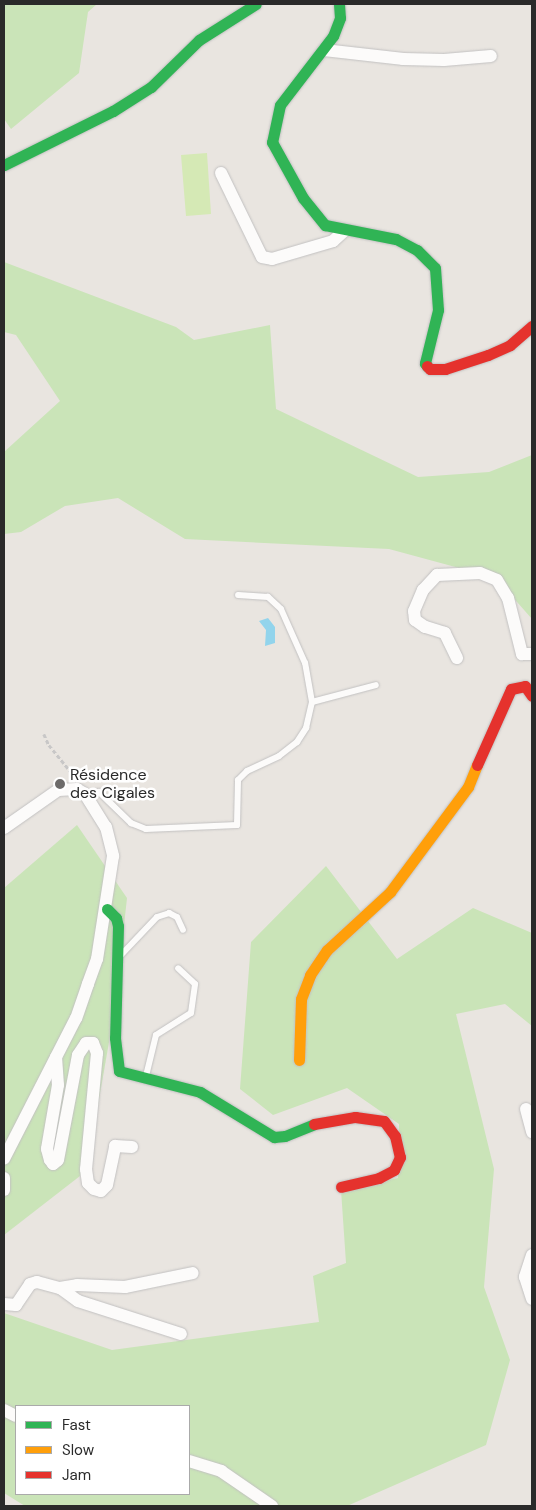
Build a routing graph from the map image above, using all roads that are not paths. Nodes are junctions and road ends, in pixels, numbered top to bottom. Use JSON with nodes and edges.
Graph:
{"nodes":[{"id":1,"x":256,"y":4,"type":"edge"},
{"id":2,"x":339,"y":4,"type":"edge"},
{"id":3,"x":324,"y":50,"type":"junction"},
{"id":4,"x":491,"y":56,"type":"dead end"},
{"id":5,"x":4,"y":165,"type":"edge"},
{"id":6,"x":221,"y":173,"type":"dead end"},
{"id":7,"x":344,"y":232,"type":"junction"},
{"id":8,"x":532,"y":326,"type":"edge"},
{"id":9,"x":238,"y":595,"type":"dead end"},
{"id":10,"x":532,"y":654,"type":"edge"},
{"id":11,"x":457,"y":658,"type":"dead end"},
{"id":12,"x":376,"y":685,"type":"dead end"},
{"id":13,"x":532,"y":696,"type":"edge"},
{"id":14,"x":312,"y":702,"type":"junction"},
{"id":15,"x":81,"y":792,"type":"junction"},
{"id":16,"x":4,"y":828,"type":"edge"},
{"id":17,"x":106,"y":909,"type":"junction"},
{"id":18,"x":183,"y":930,"type":"dead end"},
{"id":19,"x":116,"y":959,"type":"junction"},
{"id":20,"x":178,"y":968,"type":"dead end"},
{"id":21,"x":56,"y":1057,"type":"junction"},
{"id":22,"x":298,"y":1060,"type":"dead end"},
{"id":23,"x":146,"y":1078,"type":"junction"},
{"id":24,"x":526,"y":1109,"type":"dead end"},
{"id":25,"x":532,"y":1132,"type":"edge"},
{"id":26,"x":132,"y":1147,"type":"dead end"},
{"id":27,"x":4,"y":1158,"type":"edge"},
{"id":28,"x":4,"y":1178,"type":"edge"},
{"id":29,"x":341,"y":1187,"type":"dead end"},
{"id":30,"x":4,"y":1190,"type":"edge"},
{"id":31,"x":532,"y":1255,"type":"edge"},
{"id":32,"x":193,"y":1273,"type":"dead end"},
{"id":33,"x":60,"y":1288,"type":"junction"},
{"id":34,"x":532,"y":1299,"type":"edge"},
{"id":35,"x":4,"y":1304,"type":"edge"},
{"id":36,"x":181,"y":1334,"type":"dead end"},
{"id":37,"x":190,"y":1461,"type":"edge"},
{"id":38,"x":272,"y":1506,"type":"edge"}],
"edges":[{"from":1,"to":5,"type":"street"},
{"from":2,"to":3,"type":"street"},
{"from":3,"to":4,"type":"street"},
{"from":3,"to":7,"type":"street"},
{"from":6,"to":7,"type":"street"},
{"from":7,"to":8,"type":"street"},
{"from":9,"to":14,"type":"lane"},
{"from":10,"to":11,"type":"street"},
{"from":12,"to":14,"type":"lane"},
{"from":13,"to":22,"type":"street"},
{"from":14,"to":15,"type":"lane"},
{"from":15,"to":16,"type":"street"},
{"from":15,"to":17,"type":"street"},
{"from":17,"to":19,"type":"street"},
{"from":17,"to":21,"type":"street"},
{"from":18,"to":19,"type":"lane"},
{"from":19,"to":23,"type":"street"},
{"from":20,"to":23,"type":"lane"},
{"from":21,"to":26,"type":"street"},
{"from":21,"to":27,"type":"street"},
{"from":23,"to":29,"type":"street"},
{"from":24,"to":25,"type":"street"},
{"from":28,"to":30,"type":"street"},
{"from":31,"to":34,"type":"street"},
{"from":32,"to":33,"type":"street"},
{"from":33,"to":35,"type":"street"},
{"from":33,"to":36,"type":"street"},
{"from":37,"to":38,"type":"street"}]}
